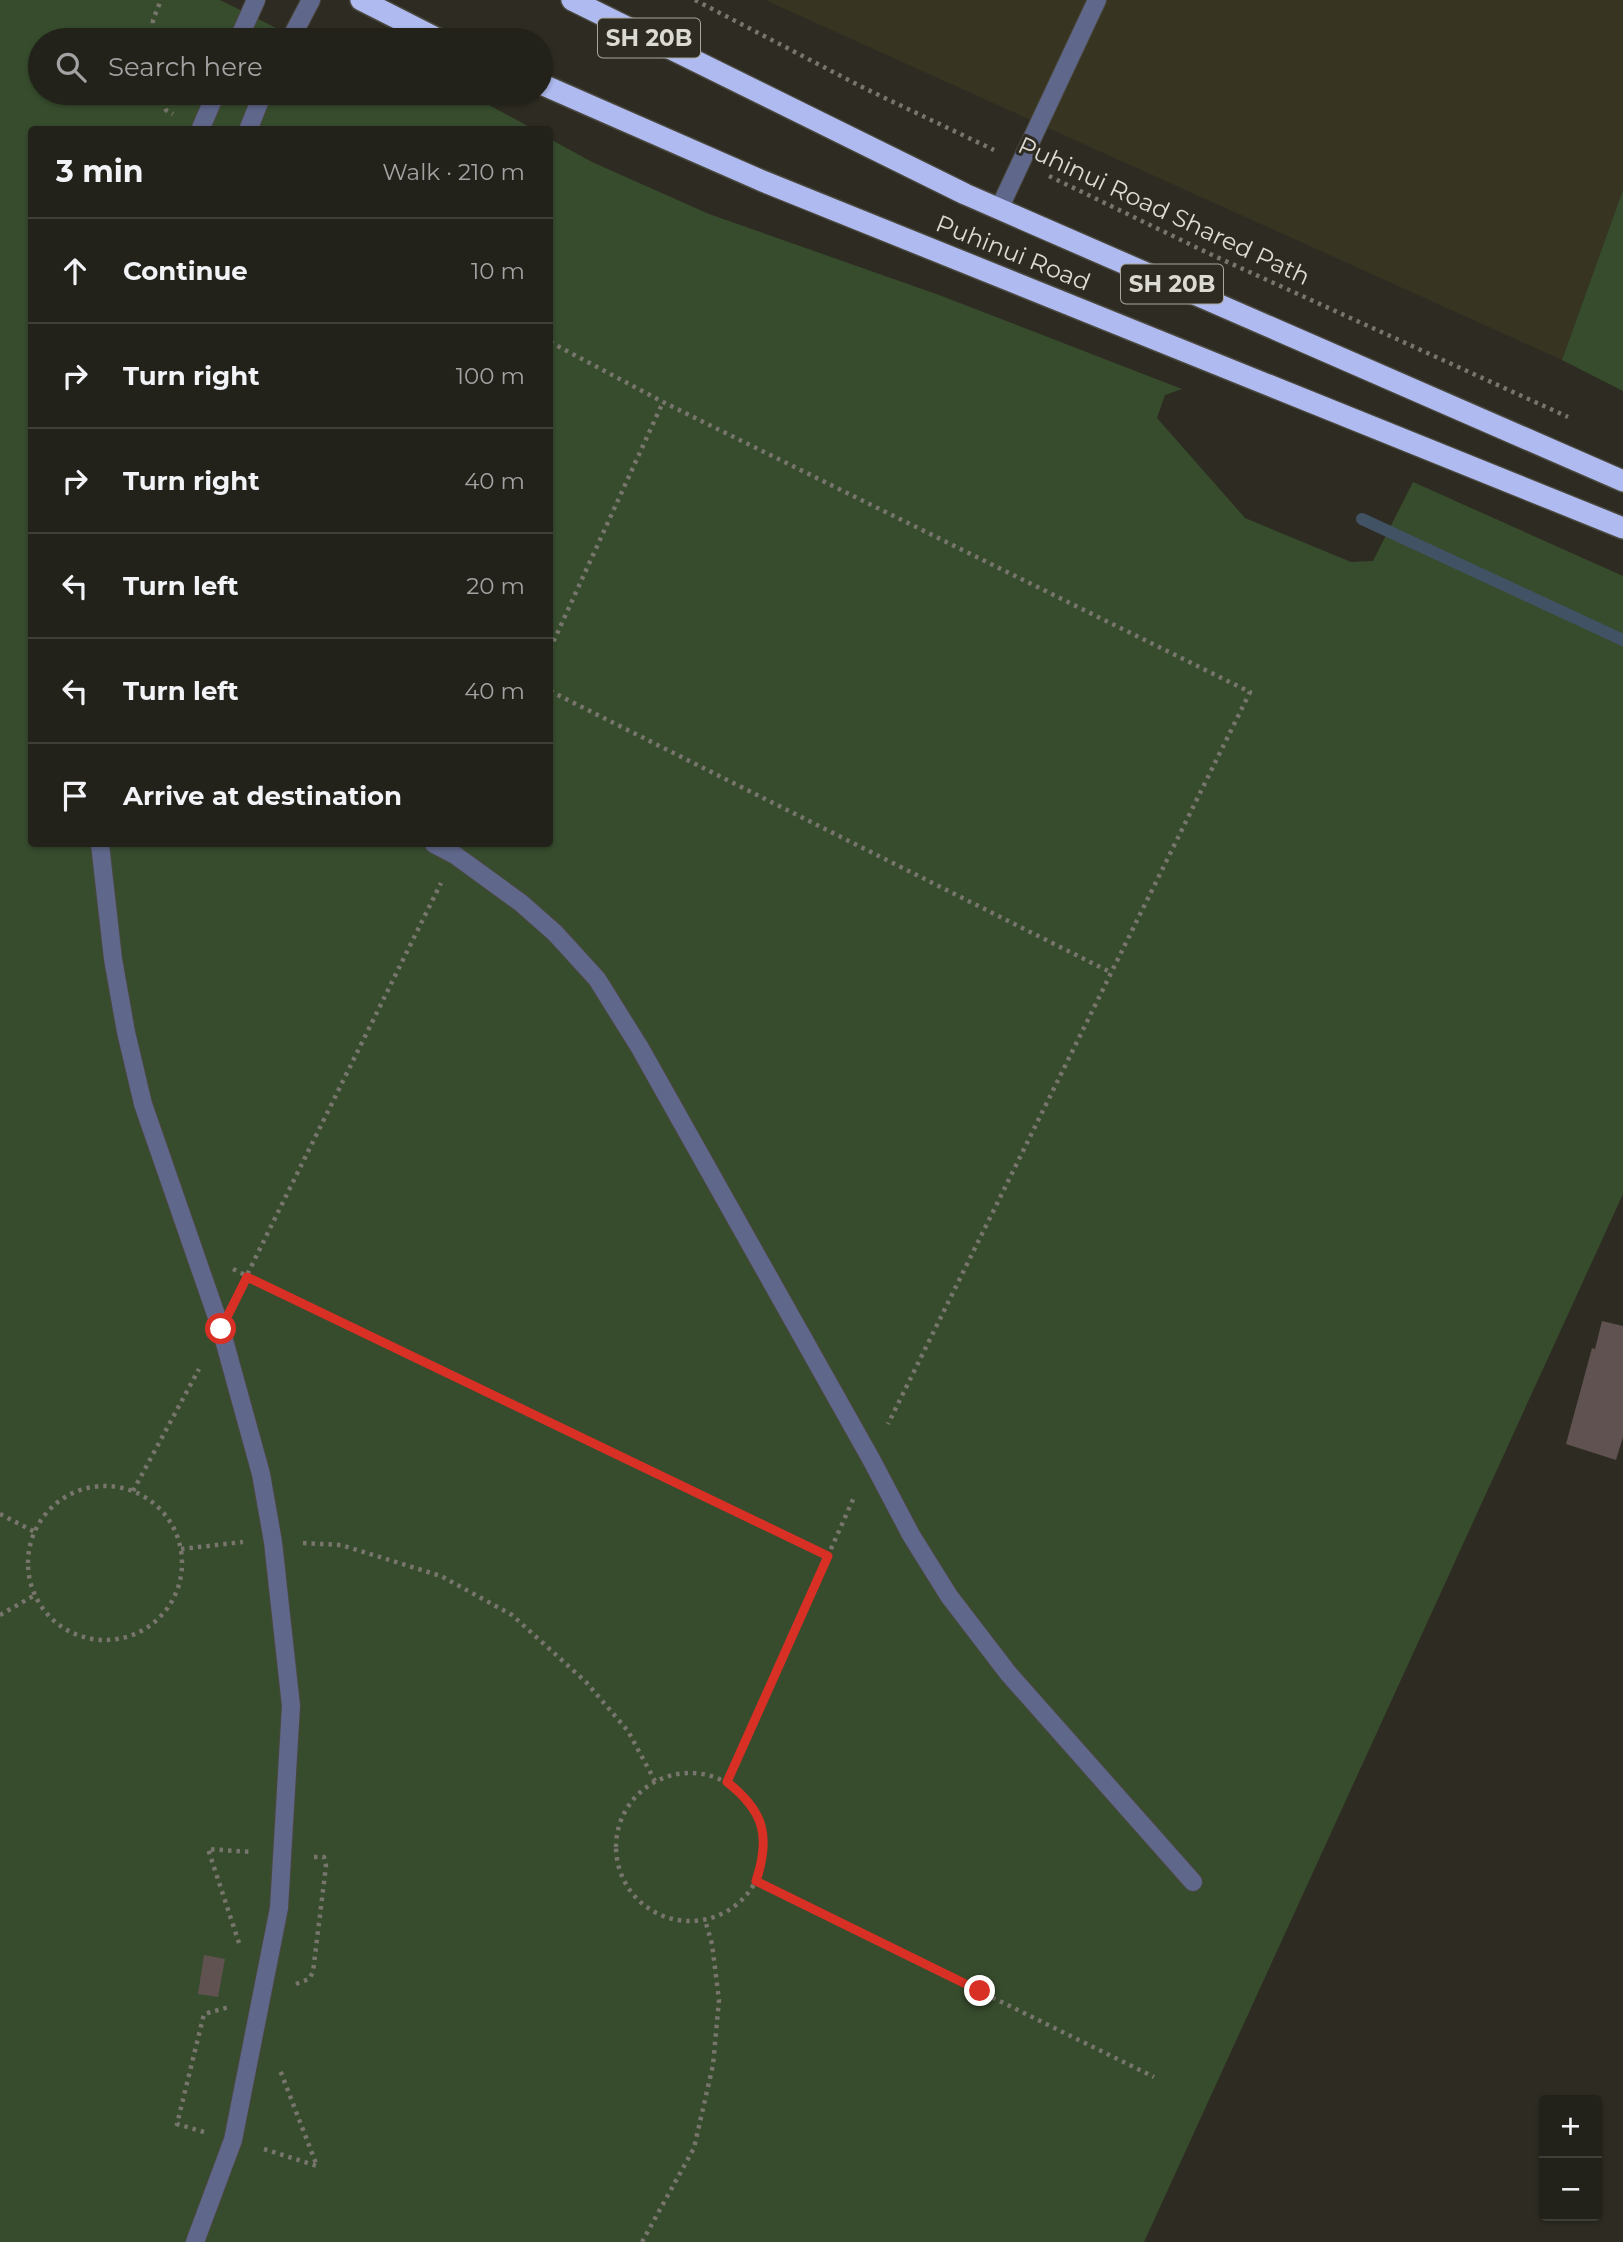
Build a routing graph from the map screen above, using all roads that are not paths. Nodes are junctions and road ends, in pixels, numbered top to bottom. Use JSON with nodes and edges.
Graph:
{"nodes":[{"id":1,"x":256,"y":0,"type":"edge"},
{"id":2,"x":311,"y":0,"type":"edge"},
{"id":3,"x":361,"y":0,"type":"edge"},
{"id":4,"x":572,"y":0,"type":"edge"},
{"id":5,"x":1097,"y":0,"type":"edge"},
{"id":6,"x":243,"y":28,"type":"edge"},
{"id":7,"x":296,"y":28,"type":"edge"},
{"id":8,"x":416,"y":28,"type":"edge"},
{"id":9,"x":553,"y":89,"type":"edge"},
{"id":10,"x":211,"y":105,"type":"edge"},
{"id":11,"x":258,"y":105,"type":"edge"},
{"id":12,"x":202,"y":126,"type":"edge"},
{"id":13,"x":250,"y":126,"type":"edge"},
{"id":14,"x":999,"y":209,"type":"junction"},
{"id":15,"x":1623,"y":481,"type":"edge"},
{"id":16,"x":1623,"y":528,"type":"edge"},
{"id":17,"x":100,"y":847,"type":"edge"},
{"id":18,"x":440,"y":847,"type":"edge"},
{"id":19,"x":1193,"y":1882,"type":"dead end"},
{"id":20,"x":195,"y":2242,"type":"edge"}],
"edges":[{"from":1,"to":6,"type":"lane"},
{"from":2,"to":7,"type":"lane"},
{"from":3,"to":8,"type":"highway"},
{"from":4,"to":14,"type":"highway","name":"Puhinui Road","number":"SH 20B"},
{"from":5,"to":14,"type":"lane"},
{"from":9,"to":16,"type":"highway","name":"Puhinui Road","number":"SH 20B"},
{"from":10,"to":12,"type":"lane"},
{"from":11,"to":13,"type":"lane"},
{"from":14,"to":15,"type":"highway","name":"Puhinui Road","number":"SH 20B"},
{"from":17,"to":20,"type":"lane"},
{"from":18,"to":19,"type":"lane"}]}
